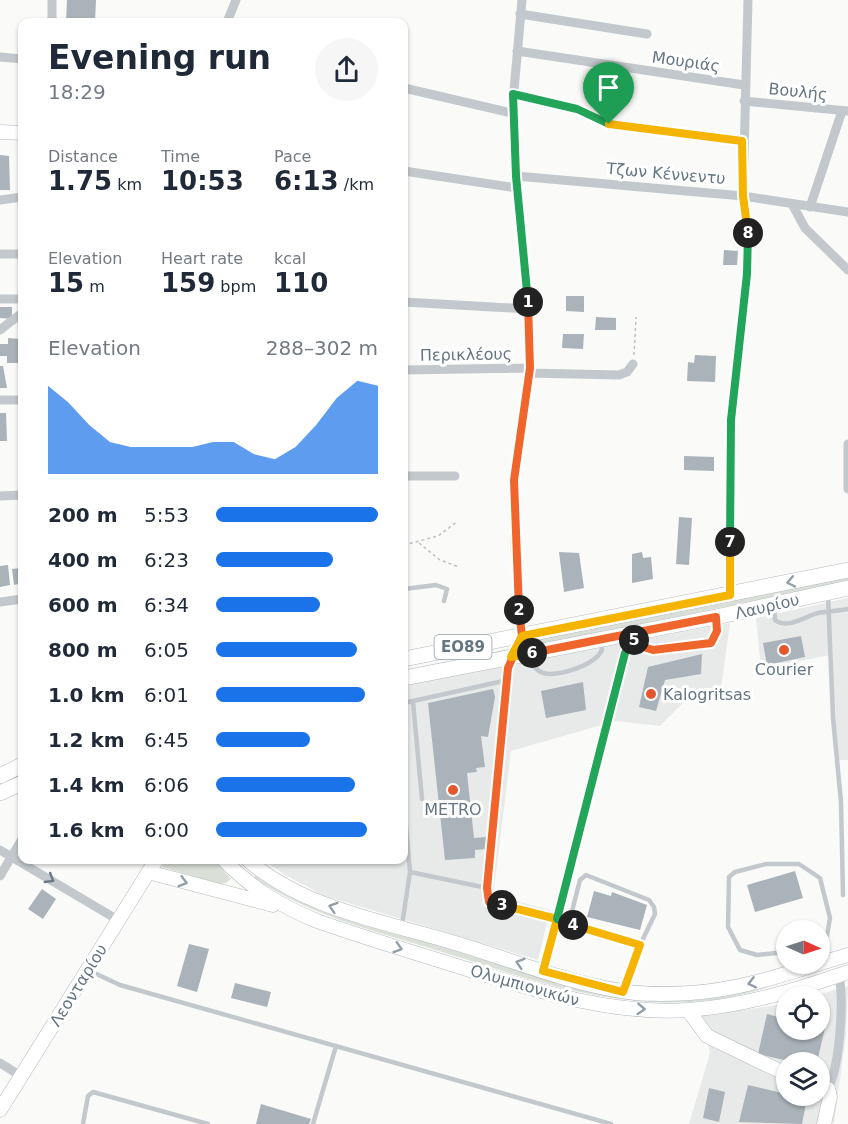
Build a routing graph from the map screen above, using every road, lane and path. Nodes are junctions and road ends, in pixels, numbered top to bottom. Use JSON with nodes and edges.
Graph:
{"nodes":[{"id":1,"x":52,"y":0,"type":"edge"},
{"id":2,"x":236,"y":0,"type":"edge"},
{"id":3,"x":522,"y":0,"type":"edge"},
{"id":4,"x":748,"y":0,"type":"edge"},
{"id":5,"x":520,"y":14,"type":"junction"},
{"id":6,"x":52,"y":18,"type":"edge"},
{"id":7,"x":229,"y":18,"type":"edge"},
{"id":8,"x":647,"y":34,"type":"dead end"},
{"id":9,"x":517,"y":51,"type":"junction"},
{"id":10,"x":0,"y":57,"type":"edge"},
{"id":11,"x":18,"y":59,"type":"edge"},
{"id":12,"x":744,"y":85,"type":"junction"},
{"id":13,"x":408,"y":89,"type":"edge"},
{"id":14,"x":513,"y":94,"type":"junction"},
{"id":15,"x":744,"y":101,"type":"junction"},
{"id":16,"x":845,"y":111,"type":"edge"},
{"id":17,"x":512,"y":113,"type":"junction"},
{"id":18,"x":0,"y":132,"type":"edge"},
{"id":19,"x":18,"y":133,"type":"edge"},
{"id":20,"x":742,"y":141,"type":"junction"},
{"id":21,"x":408,"y":172,"type":"edge"},
{"id":22,"x":516,"y":176,"type":"junction"},
{"id":23,"x":517,"y":188,"type":"junction"},
{"id":24,"x":743,"y":196,"type":"junction"},
{"id":25,"x":18,"y":198,"type":"edge"},
{"id":26,"x":0,"y":200,"type":"edge"},
{"id":27,"x":792,"y":204,"type":"junction"},
{"id":28,"x":810,"y":207,"type":"junction"},
{"id":29,"x":848,"y":212,"type":"edge"},
{"id":30,"x":0,"y":254,"type":"edge"},
{"id":31,"x":18,"y":254,"type":"edge"},
{"id":32,"x":848,"y":270,"type":"edge"},
{"id":33,"x":0,"y":299,"type":"edge"},
{"id":34,"x":18,"y":299,"type":"edge"},
{"id":35,"x":408,"y":302,"type":"edge"},
{"id":36,"x":529,"y":309,"type":"junction"},
{"id":37,"x":18,"y":316,"type":"edge"},
{"id":38,"x":636,"y":317,"type":"dead end"},
{"id":39,"x":0,"y":330,"type":"edge"},
{"id":40,"x":633,"y":364,"type":"joint"},
{"id":41,"x":408,"y":370,"type":"edge"},
{"id":42,"x":530,"y":371,"type":"junction"},
{"id":43,"x":0,"y":400,"type":"edge"},
{"id":44,"x":18,"y":400,"type":"edge"},
{"id":45,"x":848,"y":444,"type":"edge"},
{"id":46,"x":408,"y":476,"type":"edge"},
{"id":47,"x":455,"y":476,"type":"dead end"},
{"id":48,"x":848,"y":489,"type":"edge"},
{"id":49,"x":18,"y":495,"type":"edge"},
{"id":50,"x":0,"y":496,"type":"edge"},
{"id":51,"x":458,"y":521,"type":"dead end"},
{"id":52,"x":419,"y":543,"type":"junction"},
{"id":53,"x":408,"y":544,"type":"edge"},
{"id":54,"x":459,"y":567,"type":"dead end"},
{"id":55,"x":848,"y":570,"type":"edge"},
{"id":56,"x":408,"y":588,"type":"edge"},
{"id":57,"x":848,"y":588,"type":"edge"},
{"id":58,"x":828,"y":592,"type":"junction"},
{"id":59,"x":730,"y":595,"type":"junction"},
{"id":60,"x":18,"y":600,"type":"edge"},
{"id":61,"x":444,"y":601,"type":"dead end"},
{"id":62,"x":0,"y":602,"type":"edge"},
{"id":63,"x":774,"y":604,"type":"junction"},
{"id":64,"x":848,"y":609,"type":"edge"},
{"id":65,"x":831,"y":612,"type":"junction"},
{"id":66,"x":716,"y":617,"type":"junction"},
{"id":67,"x":522,"y":636,"type":"junction"},
{"id":68,"x":601,"y":639,"type":"junction"},
{"id":69,"x":633,"y":639,"type":"junction"},
{"id":70,"x":518,"y":656,"type":"junction"},
{"id":71,"x":408,"y":658,"type":"edge"},
{"id":72,"x":408,"y":677,"type":"edge"},
{"id":73,"x":508,"y":680,"type":"junction"},
{"id":74,"x":413,"y":702,"type":"junction"},
{"id":75,"x":408,"y":703,"type":"edge"},
{"id":76,"x":18,"y":767,"type":"edge"},
{"id":77,"x":0,"y":776,"type":"edge"},
{"id":78,"x":18,"y":785,"type":"edge"},
{"id":79,"x":0,"y":793,"type":"edge"},
{"id":80,"x":422,"y":799,"type":"dead end"},
{"id":81,"x":18,"y":846,"type":"edge"},
{"id":82,"x":408,"y":849,"type":"edge"},
{"id":83,"x":0,"y":850,"type":"edge"},
{"id":84,"x":12,"y":856,"type":"junction"},
{"id":85,"x":18,"y":860,"type":"edge"},
{"id":86,"x":25,"y":864,"type":"edge"},
{"id":87,"x":153,"y":864,"type":"edge"},
{"id":88,"x":228,"y":864,"type":"edge"},
{"id":89,"x":244,"y":864,"type":"edge"},
{"id":90,"x":252,"y":864,"type":"edge"},
{"id":91,"x":148,"y":872,"type":"junction"},
{"id":92,"x":410,"y":872,"type":"junction"},
{"id":93,"x":0,"y":876,"type":"edge"},
{"id":94,"x":240,"y":876,"type":"junction"},
{"id":95,"x":487,"y":888,"type":"junction"},
{"id":96,"x":217,"y":892,"type":"junction"},
{"id":97,"x":843,"y":895,"type":"dead end"},
{"id":98,"x":284,"y":907,"type":"junction"},
{"id":99,"x":557,"y":919,"type":"junction"},
{"id":100,"x":118,"y":920,"type":"junction"},
{"id":101,"x":830,"y":922,"type":"edge"},
{"id":102,"x":569,"y":923,"type":"junction"},
{"id":103,"x":402,"y":926,"type":"junction"},
{"id":104,"x":640,"y":945,"type":"junction"},
{"id":105,"x":776,"y":953,"type":"edge"},
{"id":106,"x":848,"y":955,"type":"edge"},
{"id":107,"x":830,"y":959,"type":"edge"},
{"id":108,"x":87,"y":969,"type":"junction"},
{"id":109,"x":543,"y":971,"type":"junction"},
{"id":110,"x":776,"y":974,"type":"edge"},
{"id":111,"x":844,"y":974,"type":"edge"},
{"id":112,"x":623,"y":992,"type":"junction"},
{"id":113,"x":688,"y":1010,"type":"junction"},
{"id":114,"x":336,"y":1046,"type":"junction"},
{"id":115,"x":0,"y":1063,"type":"edge"},
{"id":116,"x":776,"y":1069,"type":"edge"},
{"id":117,"x":21,"y":1076,"type":"junction"},
{"id":118,"x":830,"y":1082,"type":"edge"},
{"id":119,"x":828,"y":1106,"type":"edge"},
{"id":120,"x":0,"y":1110,"type":"edge"},
{"id":121,"x":83,"y":1124,"type":"edge"},
{"id":122,"x":208,"y":1124,"type":"edge"},
{"id":123,"x":313,"y":1124,"type":"edge"},
{"id":124,"x":611,"y":1124,"type":"edge"},
{"id":125,"x":824,"y":1124,"type":"edge"}],
"edges":[{"from":1,"to":6,"type":"street"},
{"from":2,"to":7,"type":"street"},
{"from":3,"to":5,"type":"street"},
{"from":4,"to":12,"type":"street"},
{"from":5,"to":8,"type":"street"},
{"from":5,"to":9,"type":"street"},
{"from":9,"to":12,"type":"street","name":"Μουριάς"},
{"from":9,"to":14,"type":"street"},
{"from":10,"to":11,"type":"street"},
{"from":12,"to":15,"type":"street"},
{"from":13,"to":17,"type":"street"},
{"from":14,"to":17,"type":"street"},
{"from":14,"to":20,"type":"street"},
{"from":15,"to":16,"type":"street","name":"Βουλής"},
{"from":15,"to":20,"type":"street"},
{"from":16,"to":28,"type":"street"},
{"from":17,"to":22,"type":"street"},
{"from":18,"to":19,"type":"main road"},
{"from":20,"to":24,"type":"street"},
{"from":21,"to":23,"type":"street"},
{"from":22,"to":23,"type":"street"},
{"from":22,"to":24,"type":"street","name":"Τζων Κέννεντυ"},
{"from":23,"to":36,"type":"street"},
{"from":24,"to":27,"type":"street","name":"Τζων Κέννεντυ"},
{"from":24,"to":59,"type":"street"},
{"from":25,"to":26,"type":"street"},
{"from":27,"to":28,"type":"street","name":"Τζων Κέννεντυ"},
{"from":27,"to":32,"type":"street"},
{"from":28,"to":29,"type":"street","name":"Τζων Κέννεντυ"},
{"from":30,"to":31,"type":"street"},
{"from":33,"to":34,"type":"street"},
{"from":35,"to":36,"type":"street"},
{"from":36,"to":42,"type":"street"},
{"from":37,"to":39,"type":"street"},
{"from":38,"to":40,"type":"path"},
{"from":40,"to":42,"type":"street","name":"Περικλέους"},
{"from":41,"to":42,"type":"street","name":"Περικλέους"},
{"from":42,"to":67,"type":"street"},
{"from":43,"to":44,"type":"street"},
{"from":45,"to":48,"type":"street"},
{"from":46,"to":47,"type":"street"},
{"from":49,"to":50,"type":"street"},
{"from":51,"to":52,"type":"path"},
{"from":52,"to":53,"type":"path"},
{"from":52,"to":54,"type":"path"},
{"from":55,"to":59,"type":"main road","name":"Λαυρίου","number":"ΕΟ89","one_way":true},
{"from":56,"to":61,"type":"lane"},
{"from":57,"to":58,"type":"main road","name":"Λαυρίου","number":"ΕΟ89"},
{"from":58,"to":63,"type":"main road","name":"Λαυρίου","number":"ΕΟ89"},
{"from":58,"to":65,"type":"lane"},
{"from":59,"to":67,"type":"main road","name":"Λαυρίου","number":"ΕΟ89"},
{"from":60,"to":62,"type":"street"},
{"from":63,"to":65,"type":"lane"},
{"from":63,"to":66,"type":"main road","name":"Λαυρίου","number":"ΕΟ89"},
{"from":64,"to":65,"type":"lane"},
{"from":65,"to":97,"type":"lane"},
{"from":66,"to":69,"type":"main road","name":"Λαυρίου","number":"ΕΟ89"},
{"from":66,"to":69,"type":"lane"},
{"from":67,"to":70,"type":"street"},
{"from":67,"to":71,"type":"main road","name":"Λαυρίου","number":"ΕΟ89"},
{"from":68,"to":69,"type":"main road","name":"Λαυρίου","number":"ΕΟ89"},
{"from":68,"to":70,"type":"main road","name":"Λαυρίου","number":"ΕΟ89"},
{"from":68,"to":70,"type":"lane"},
{"from":69,"to":99,"type":"lane"},
{"from":70,"to":72,"type":"main road","name":"Λαυρίου","number":"ΕΟ89"},
{"from":70,"to":73,"type":"lane"},
{"from":73,"to":74,"type":"lane"},
{"from":73,"to":95,"type":"lane"},
{"from":74,"to":75,"type":"lane"},
{"from":74,"to":80,"type":"lane"},
{"from":76,"to":77,"type":"main road"},
{"from":78,"to":79,"type":"main road"},
{"from":81,"to":84,"type":"street"},
{"from":82,"to":92,"type":"lane"},
{"from":83,"to":84,"type":"street"},
{"from":84,"to":85,"type":"street","one_way":true},
{"from":84,"to":93,"type":"street"},
{"from":86,"to":100,"type":"street","one_way":true},
{"from":87,"to":91,"type":"main road","name":"Λεονταρίου"},
{"from":88,"to":94,"type":"main road","name":"Ολυμπιονικών"},
{"from":89,"to":94,"type":"main road"},
{"from":103,"to":90,"type":"main road","name":"Ολυμπιονικών","one_way":true},
{"from":91,"to":96,"type":"main road","one_way":true},
{"from":91,"to":100,"type":"main road","name":"Λεονταρίου"},
{"from":92,"to":95,"type":"lane"},
{"from":92,"to":103,"type":"lane"},
{"from":94,"to":96,"type":"main road"},
{"from":94,"to":98,"type":"main road","name":"Ολυμπιονικών"},
{"from":95,"to":99,"type":"lane"},
{"from":96,"to":98,"type":"main road"},
{"from":98,"to":113,"type":"main road","name":"Ολυμπιονικών","one_way":true},
{"from":99,"to":102,"type":"lane"},
{"from":99,"to":109,"type":"lane"},
{"from":100,"to":108,"type":"main road","name":"Λεονταρίου"},
{"from":101,"to":105,"type":"lane"},
{"from":102,"to":104,"type":"lane"},
{"from":102,"to":104,"type":"lane"},
{"from":109,"to":103,"type":"main road","name":"Ολυμπιονικών","one_way":true},
{"from":104,"to":112,"type":"lane"},
{"from":106,"to":107,"type":"main road","name":"Ολυμπιονικών"},
{"from":108,"to":114,"type":"lane"},
{"from":108,"to":117,"type":"main road","name":"Λεονταρίου"},
{"from":109,"to":112,"type":"main road","name":"Ολυμπιονικών"},
{"from":110,"to":112,"type":"main road","name":"Ολυμπιονικών","one_way":true},
{"from":111,"to":113,"type":"main road","name":"Ολυμπιονικών"},
{"from":111,"to":118,"type":"street"},
{"from":113,"to":116,"type":"main road"},
{"from":114,"to":123,"type":"lane"},
{"from":114,"to":124,"type":"lane"},
{"from":115,"to":117,"type":"street"},
{"from":117,"to":120,"type":"main road","name":"Λεονταρίου"},
{"from":119,"to":125,"type":"main road"},
{"from":121,"to":122,"type":"lane"}]}
